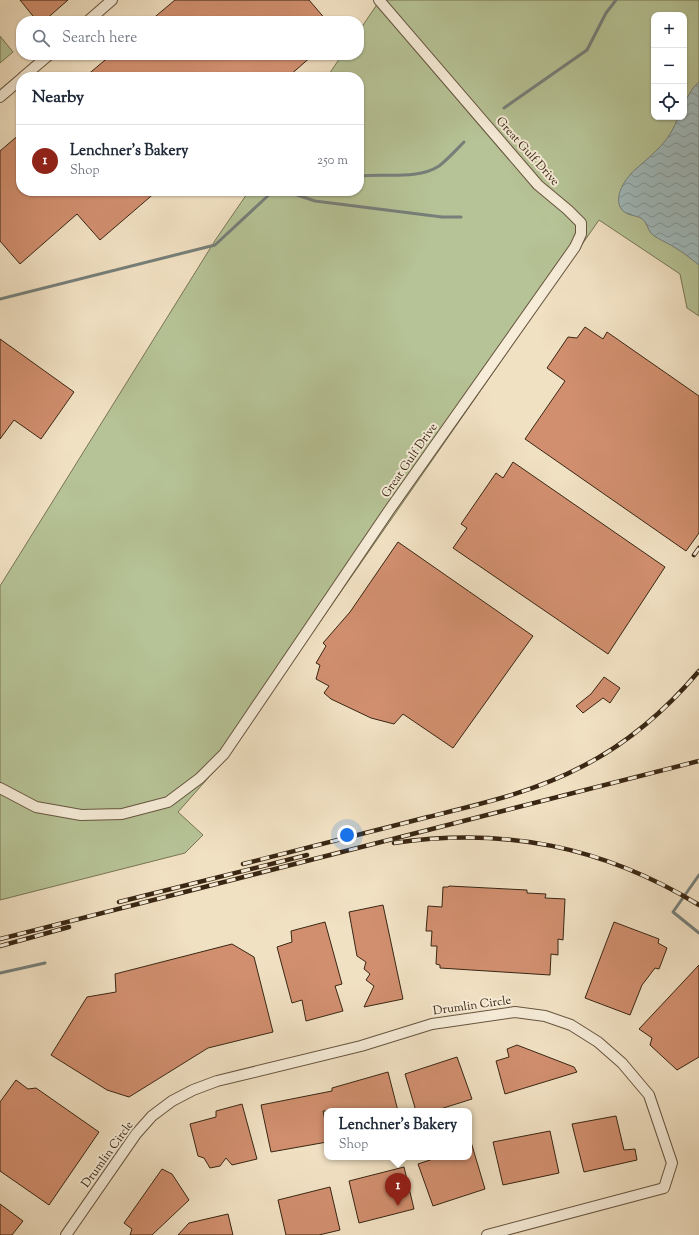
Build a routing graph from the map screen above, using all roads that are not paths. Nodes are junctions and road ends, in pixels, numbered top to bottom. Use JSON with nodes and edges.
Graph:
{"nodes":[{"id":1,"x":112,"y":0,"type":"edge"},
{"id":2,"x":379,"y":0,"type":"edge"},
{"id":3,"x":94,"y":16,"type":"edge"},
{"id":4,"x":42,"y":60,"type":"edge"},
{"id":5,"x":29,"y":72,"type":"edge"},
{"id":6,"x":16,"y":83,"type":"edge"},
{"id":7,"x":0,"y":96,"type":"edge"},
{"id":8,"x":0,"y":788,"type":"edge"},
{"id":9,"x":506,"y":1233,"type":"edge"},
{"id":10,"x":66,"y":1235,"type":"edge"},
{"id":11,"x":487,"y":1235,"type":"edge"}],
"edges":[{"from":1,"to":3,"type":"street"},
{"from":2,"to":8,"type":"street","name":"Great Gulf Drive"},
{"from":4,"to":5,"type":"street"},
{"from":6,"to":7,"type":"street"},
{"from":9,"to":10,"type":"street","name":"Drumlin Circle"},
{"from":9,"to":11,"type":"street","name":"Drumlin Circle"}]}
